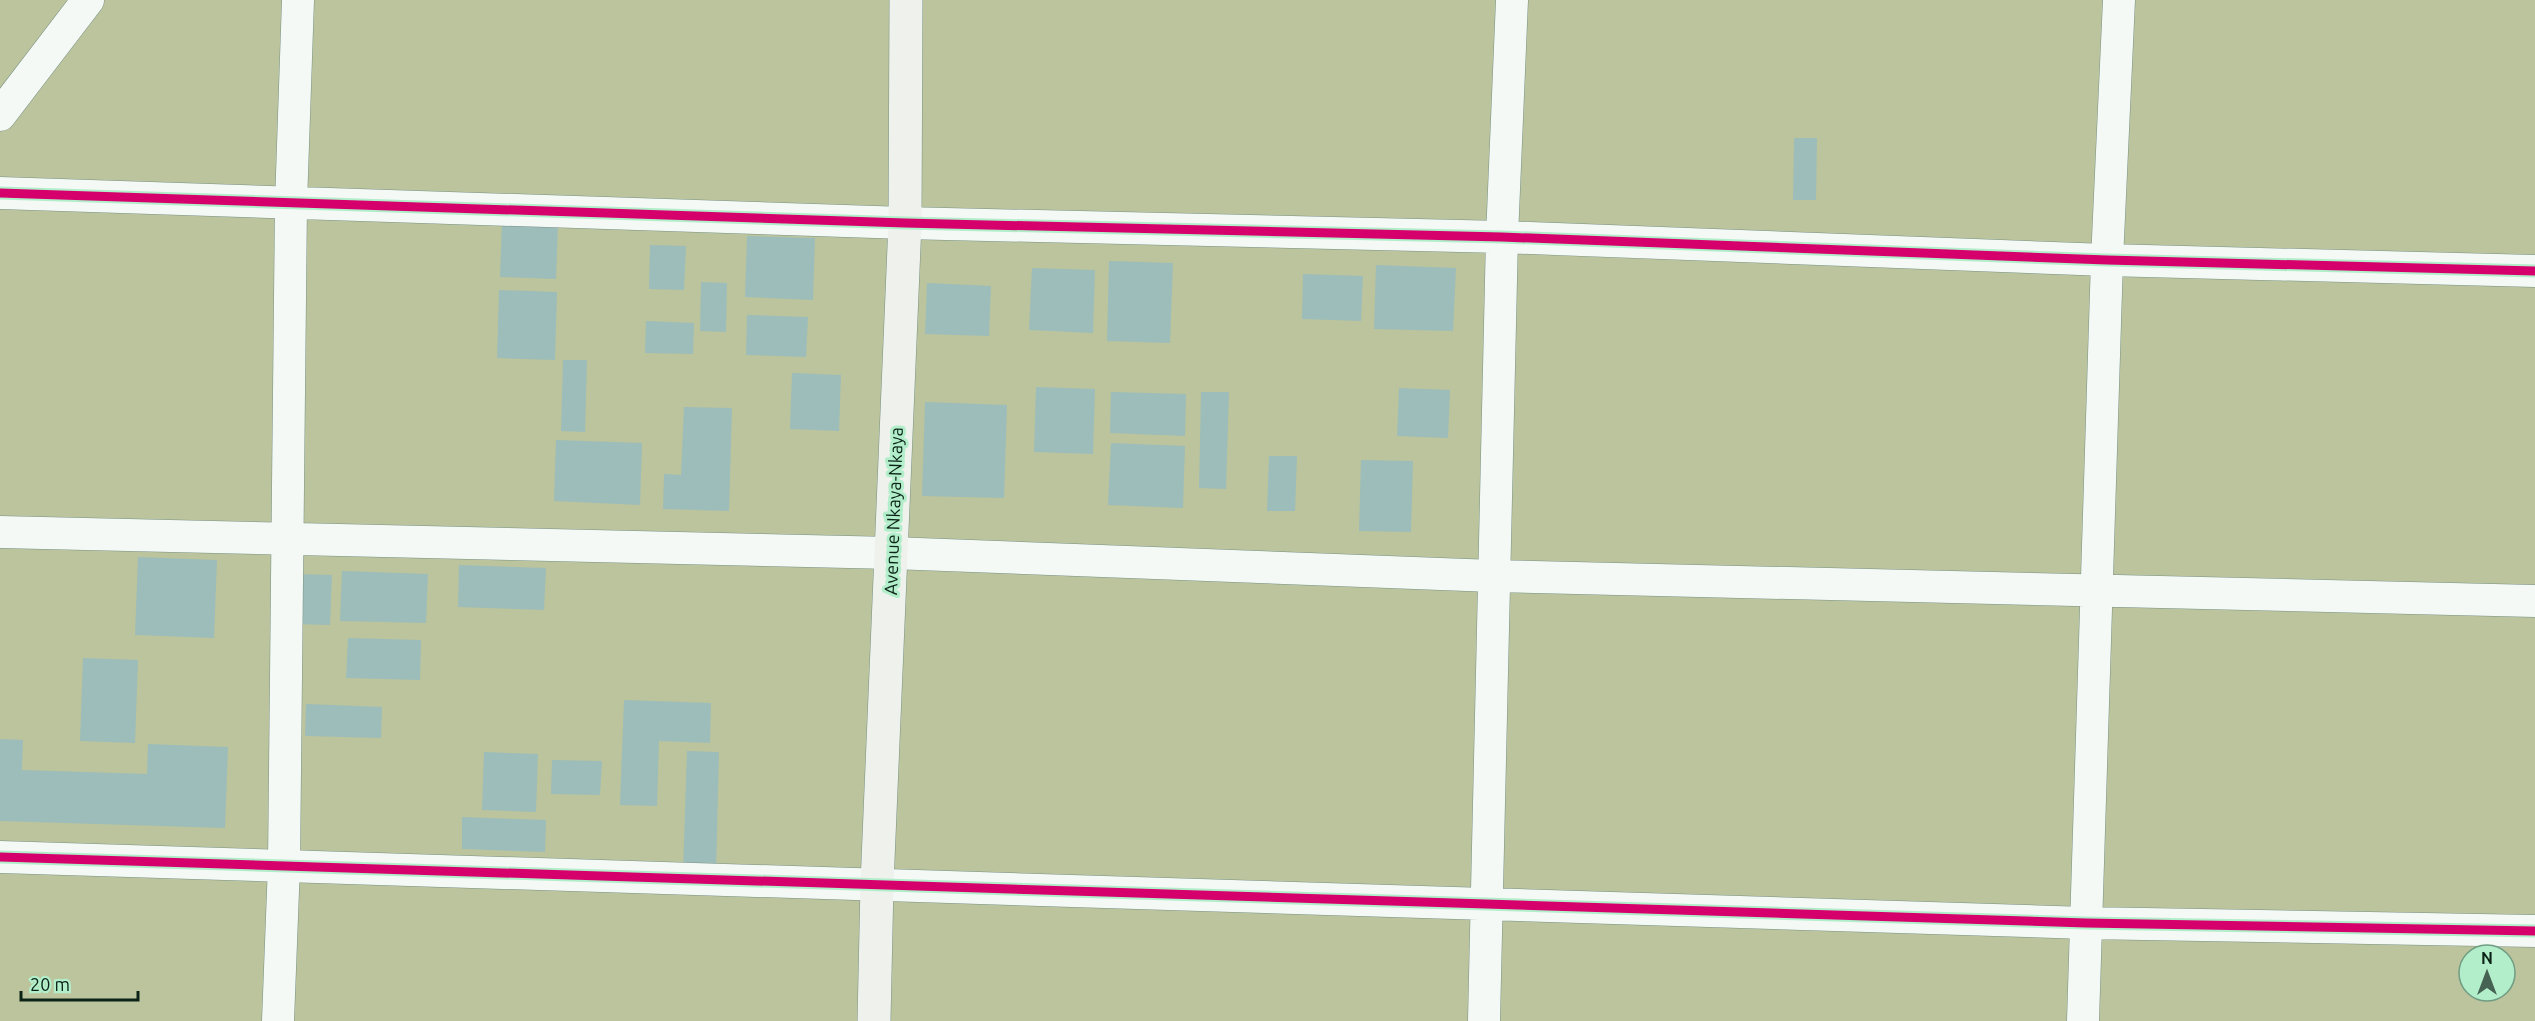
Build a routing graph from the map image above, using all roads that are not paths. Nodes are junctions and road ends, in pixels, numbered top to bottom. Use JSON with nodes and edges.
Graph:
{"nodes":[{"id":1,"x":88,"y":0,"type":"edge"},
{"id":2,"x":298,"y":0,"type":"edge"},
{"id":3,"x":906,"y":0,"type":"edge"},
{"id":4,"x":1512,"y":0,"type":"edge"},
{"id":5,"x":2119,"y":0,"type":"edge"},
{"id":6,"x":0,"y":115,"type":"edge"},
{"id":7,"x":0,"y":193,"type":"edge"},
{"id":8,"x":291,"y":203,"type":"junction"},
{"id":9,"x":905,"y":223,"type":"junction"},
{"id":10,"x":1502,"y":237,"type":"junction"},
{"id":11,"x":2107,"y":260,"type":"junction"},
{"id":12,"x":2535,"y":271,"type":"edge"},
{"id":13,"x":0,"y":532,"type":"edge"},
{"id":14,"x":287,"y":540,"type":"junction"},
{"id":15,"x":892,"y":553,"type":"junction"},
{"id":16,"x":1493,"y":576,"type":"junction"},
{"id":17,"x":2098,"y":589,"type":"junction"},
{"id":18,"x":2535,"y":601,"type":"edge"},
{"id":19,"x":0,"y":857,"type":"edge"},
{"id":20,"x":284,"y":865,"type":"junction"},
{"id":21,"x":877,"y":884,"type":"junction"},
{"id":22,"x":1486,"y":904,"type":"junction"},
{"id":23,"x":2086,"y":923,"type":"junction"},
{"id":24,"x":2535,"y":931,"type":"edge"},
{"id":25,"x":278,"y":1021,"type":"edge"},
{"id":26,"x":874,"y":1021,"type":"edge"},
{"id":27,"x":1484,"y":1021,"type":"edge"},
{"id":28,"x":2083,"y":1021,"type":"edge"}],
"edges":[{"from":1,"to":6,"type":"street"},
{"from":2,"to":8,"type":"street"},
{"from":3,"to":9,"type":"street","name":"Avenue Nkaya-Nkaya"},
{"from":4,"to":10,"type":"street"},
{"from":5,"to":11,"type":"street"},
{"from":7,"to":8,"type":"street"},
{"from":8,"to":9,"type":"street"},
{"from":8,"to":14,"type":"street"},
{"from":9,"to":10,"type":"street"},
{"from":9,"to":15,"type":"street","name":"Avenue Nkaya-Nkaya"},
{"from":10,"to":11,"type":"street"},
{"from":10,"to":16,"type":"street"},
{"from":11,"to":12,"type":"street"},
{"from":11,"to":17,"type":"street"},
{"from":13,"to":14,"type":"street"},
{"from":14,"to":15,"type":"street"},
{"from":14,"to":20,"type":"street"},
{"from":15,"to":16,"type":"street"},
{"from":15,"to":21,"type":"street","name":"Avenue Nkaya-Nkaya"},
{"from":16,"to":17,"type":"street"},
{"from":16,"to":22,"type":"street"},
{"from":17,"to":18,"type":"street"},
{"from":17,"to":23,"type":"street"},
{"from":19,"to":20,"type":"street"},
{"from":20,"to":21,"type":"street"},
{"from":20,"to":25,"type":"street"},
{"from":21,"to":22,"type":"street"},
{"from":21,"to":26,"type":"street","name":"Avenue Nkaya-Nkaya"},
{"from":22,"to":23,"type":"street"},
{"from":22,"to":27,"type":"street"},
{"from":23,"to":24,"type":"street"},
{"from":23,"to":28,"type":"street"}]}
